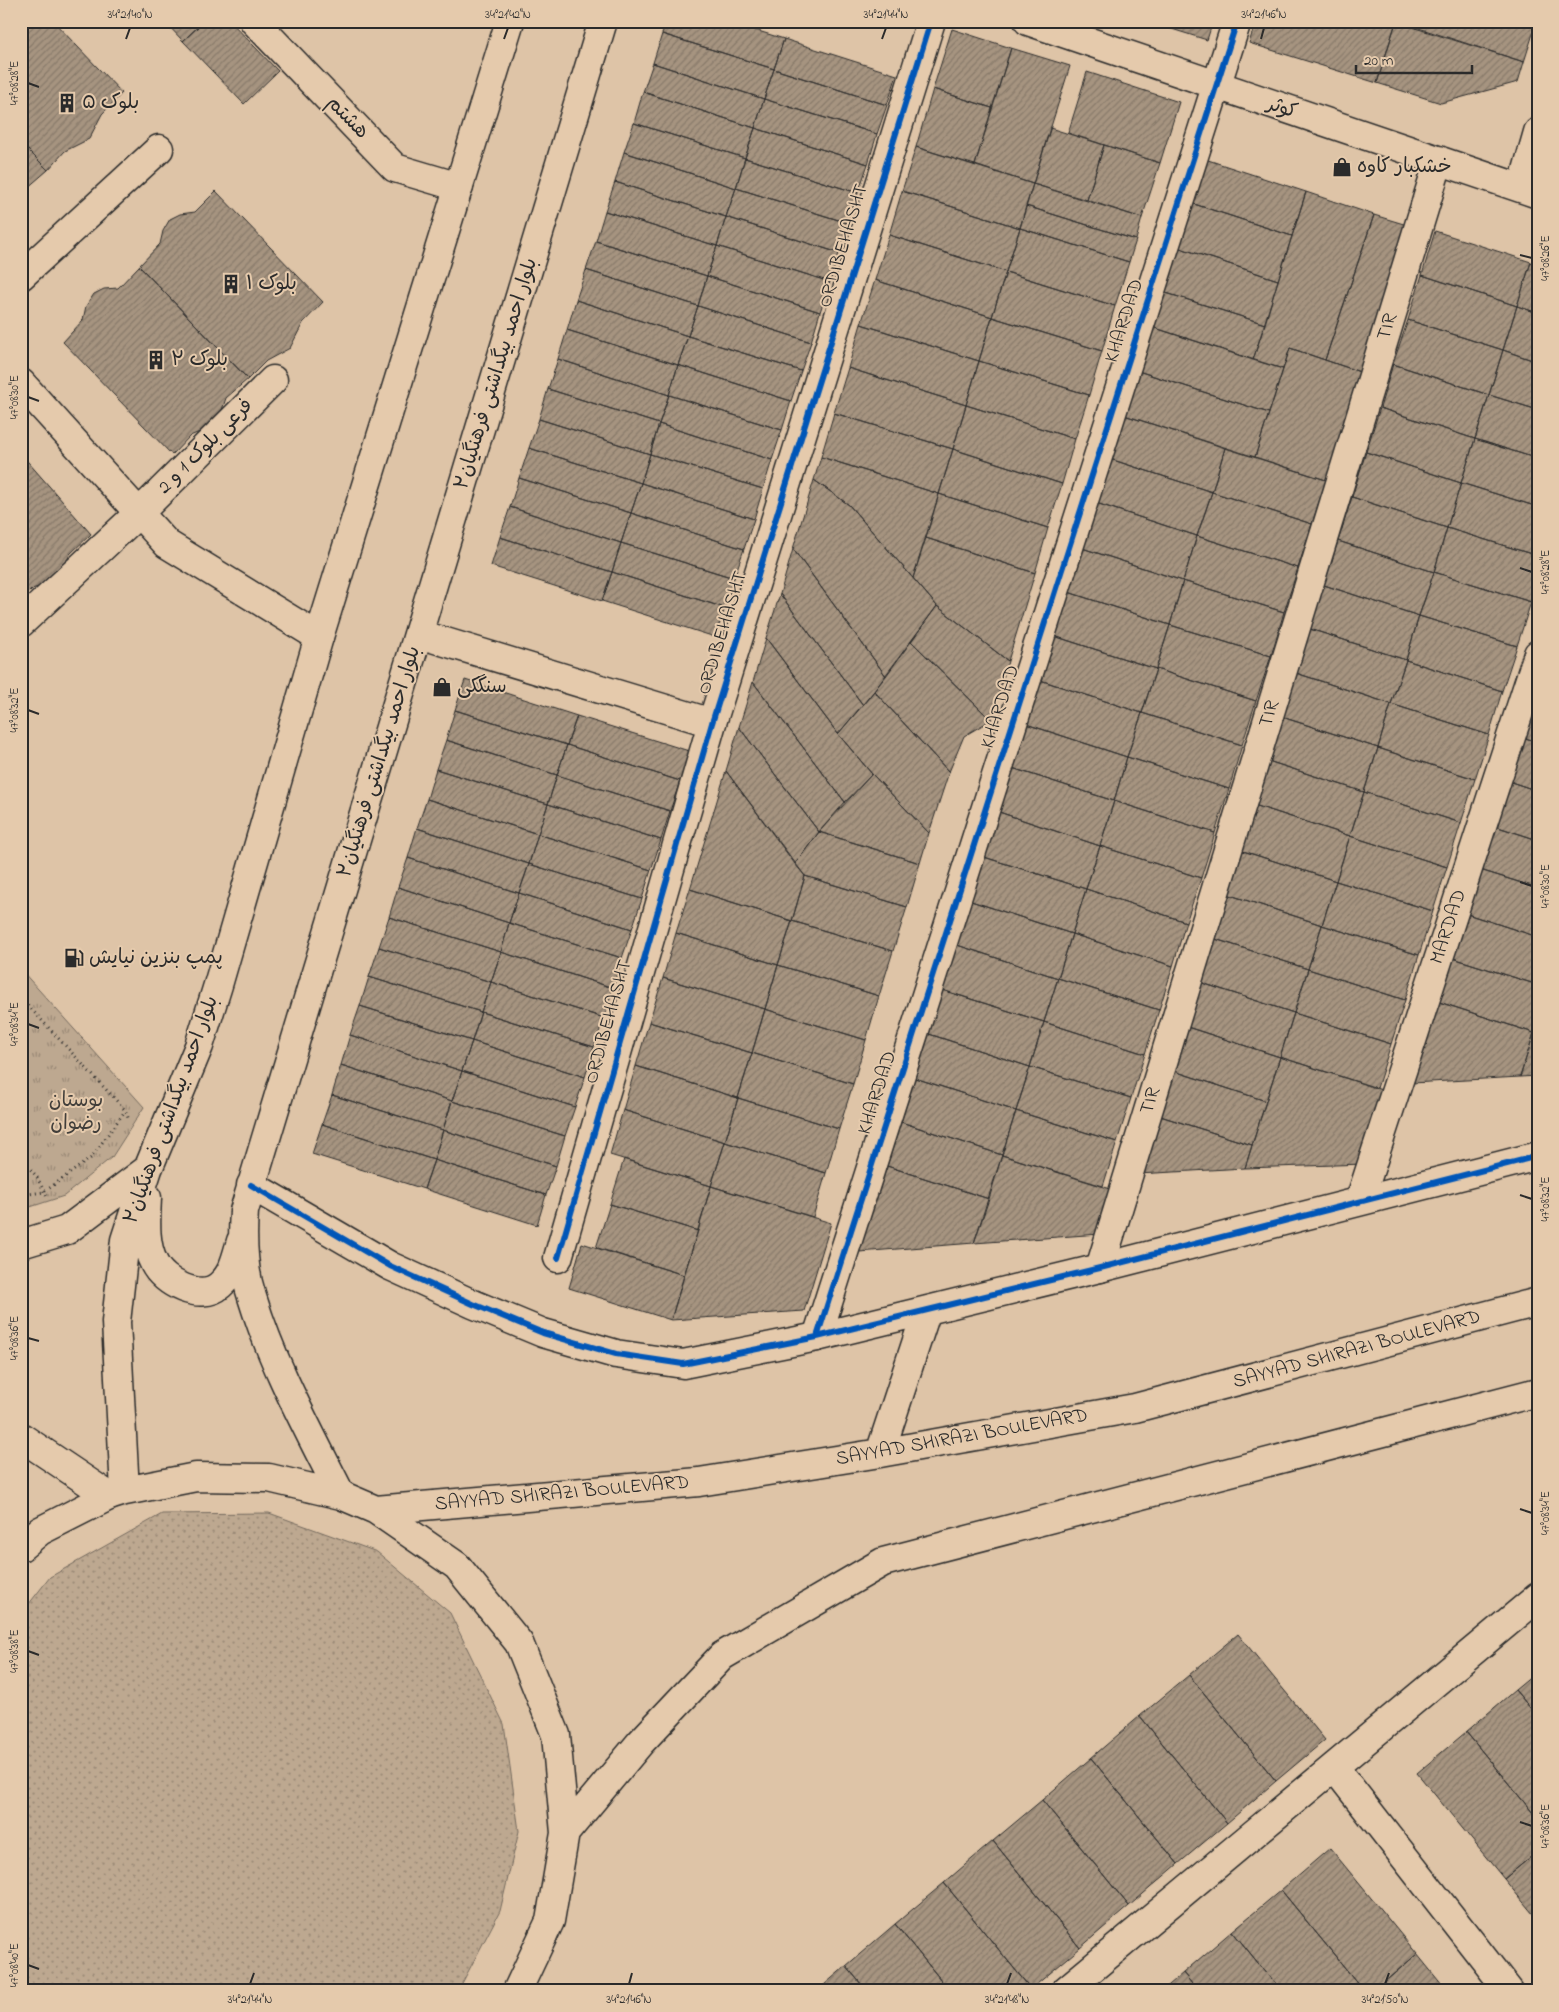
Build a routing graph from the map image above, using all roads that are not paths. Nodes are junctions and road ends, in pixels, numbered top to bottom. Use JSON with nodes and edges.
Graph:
{"nodes":[{"id":1,"x":254,"y":21,"type":"edge"},
{"id":2,"x":510,"y":21,"type":"edge"},
{"id":3,"x":603,"y":21,"type":"edge"},
{"id":4,"x":931,"y":21,"type":"edge"},
{"id":5,"x":1028,"y":21,"type":"edge"},
{"id":6,"x":1237,"y":21,"type":"edge"},
{"id":7,"x":1217,"y":87,"type":"junction"},
{"id":8,"x":1538,"y":132,"type":"edge"},
{"id":9,"x":158,"y":149,"type":"dead end"},
{"id":10,"x":1439,"y":160,"type":"junction"},
{"id":11,"x":459,"y":187,"type":"junction"},
{"id":12,"x":1530,"y":191,"type":"edge"},
{"id":13,"x":21,"y":276,"type":"edge"},
{"id":14,"x":273,"y":380,"type":"dead end"},
{"id":15,"x":21,"y":383,"type":"edge"},
{"id":16,"x":139,"y":513,"type":"junction"},
{"id":17,"x":21,"y":623,"type":"edge"},
{"id":18,"x":419,"y":634,"type":"junction"},
{"id":19,"x":319,"y":637,"type":"junction"},
{"id":20,"x":1538,"y":654,"type":"edge"},
{"id":21,"x":712,"y":723,"type":"junction"},
{"id":22,"x":1538,"y":1156,"type":"edge"},
{"id":23,"x":148,"y":1169,"type":"junction"},
{"id":24,"x":251,"y":1185,"type":"junction"},
{"id":25,"x":1360,"y":1200,"type":"junction"},
{"id":26,"x":242,"y":1239,"type":"junction"},
{"id":27,"x":21,"y":1244,"type":"edge"},
{"id":28,"x":558,"y":1258,"type":"dead end"},
{"id":29,"x":1100,"y":1268,"type":"junction"},
{"id":30,"x":1538,"y":1302,"type":"edge"},
{"id":31,"x":927,"y":1310,"type":"junction"},
{"id":32,"x":817,"y":1337,"type":"junction"},
{"id":33,"x":1538,"y":1392,"type":"edge"},
{"id":34,"x":21,"y":1437,"type":"edge"},
{"id":35,"x":880,"y":1453,"type":"junction"},
{"id":36,"x":117,"y":1494,"type":"junction"},
{"id":37,"x":340,"y":1495,"type":"junction"},
{"id":38,"x":376,"y":1510,"type":"junction"},
{"id":39,"x":21,"y":1547,"type":"edge"},
{"id":40,"x":1538,"y":1597,"type":"edge"},
{"id":41,"x":1334,"y":1767,"type":"junction"},
{"id":42,"x":566,"y":1833,"type":"junction"},
{"id":43,"x":517,"y":1991,"type":"edge"},
{"id":44,"x":1065,"y":1991,"type":"edge"},
{"id":45,"x":1509,"y":1991,"type":"edge"}],
"edges":[{"from":1,"to":11,"type":"main road","name":"هشتم"},
{"from":2,"to":11,"type":"main road","name":"بلوار احمد بیگداشتی فرهنگیان۲"},
{"from":3,"to":18,"type":"main road","name":"بلوار احمد بیگداشتی فرهنگیان۲"},
{"from":4,"to":21,"type":"main road","name":"ORDIBEHASHT"},
{"from":5,"to":7,"type":"main road","name":"کوثر"},
{"from":6,"to":7,"type":"main road","name":"KHARDAD"},
{"from":7,"to":10,"type":"main road","name":"کوثر"},
{"from":7,"to":32,"type":"main road","name":"KHARDAD"},
{"from":8,"to":12,"type":"main road"},
{"from":9,"to":13,"type":"main road"},
{"from":10,"to":12,"type":"main road","name":"کوثر"},
{"from":10,"to":29,"type":"main road","name":"TIR"},
{"from":11,"to":19,"type":"main road","name":"بلوار احمد بیگداشتی فرهنگیان۲"},
{"from":14,"to":16,"type":"main road","name":"فرعی بلوک 1 و 2"},
{"from":15,"to":16,"type":"main road"},
{"from":16,"to":17,"type":"main road","name":"فرعی بلوک 1 و 2"},
{"from":16,"to":19,"type":"main road"},
{"from":18,"to":21,"type":"main road"},
{"from":18,"to":24,"type":"main road","name":"بلوار احمد بیگداشتی فرهنگیان۲"},
{"from":19,"to":23,"type":"main road","name":"بلوار احمد بیگداشتی فرهنگیان۲"},
{"from":20,"to":25,"type":"main road","name":"MARDAD"},
{"from":21,"to":28,"type":"main road","name":"ORDIBEHASHT"},
{"from":22,"to":25,"type":"main road"},
{"from":23,"to":26,"type":"main road"},
{"from":23,"to":27,"type":"main road"},
{"from":23,"to":36,"type":"main road","name":"بلوار احمد بیگداشتی فرهنگیان۲"},
{"from":24,"to":26,"type":"main road","name":"بلوار احمد بیگداشتی فرهنگیان۲"},
{"from":24,"to":32,"type":"main road"},
{"from":25,"to":29,"type":"main road"},
{"from":26,"to":37,"type":"main road","name":"بلوار احمد بیگداشتی فرهنگیان۲"},
{"from":29,"to":31,"type":"main road"},
{"from":30,"to":35,"type":"main road","name":"SAYYAD SHIRAZI BOULEVARD"},
{"from":31,"to":32,"type":"main road"},
{"from":31,"to":35,"type":"main road"},
{"from":33,"to":42,"type":"main road"},
{"from":34,"to":36,"type":"main road"},
{"from":35,"to":38,"type":"main road","name":"SAYYAD SHIRAZI BOULEVARD"},
{"from":36,"to":37,"type":"main road"},
{"from":36,"to":39,"type":"main road"},
{"from":37,"to":38,"type":"main road"},
{"from":38,"to":42,"type":"main road"},
{"from":40,"to":41,"type":"main road"},
{"from":41,"to":44,"type":"main road"},
{"from":41,"to":45,"type":"main road"},
{"from":42,"to":43,"type":"main road"}]}
